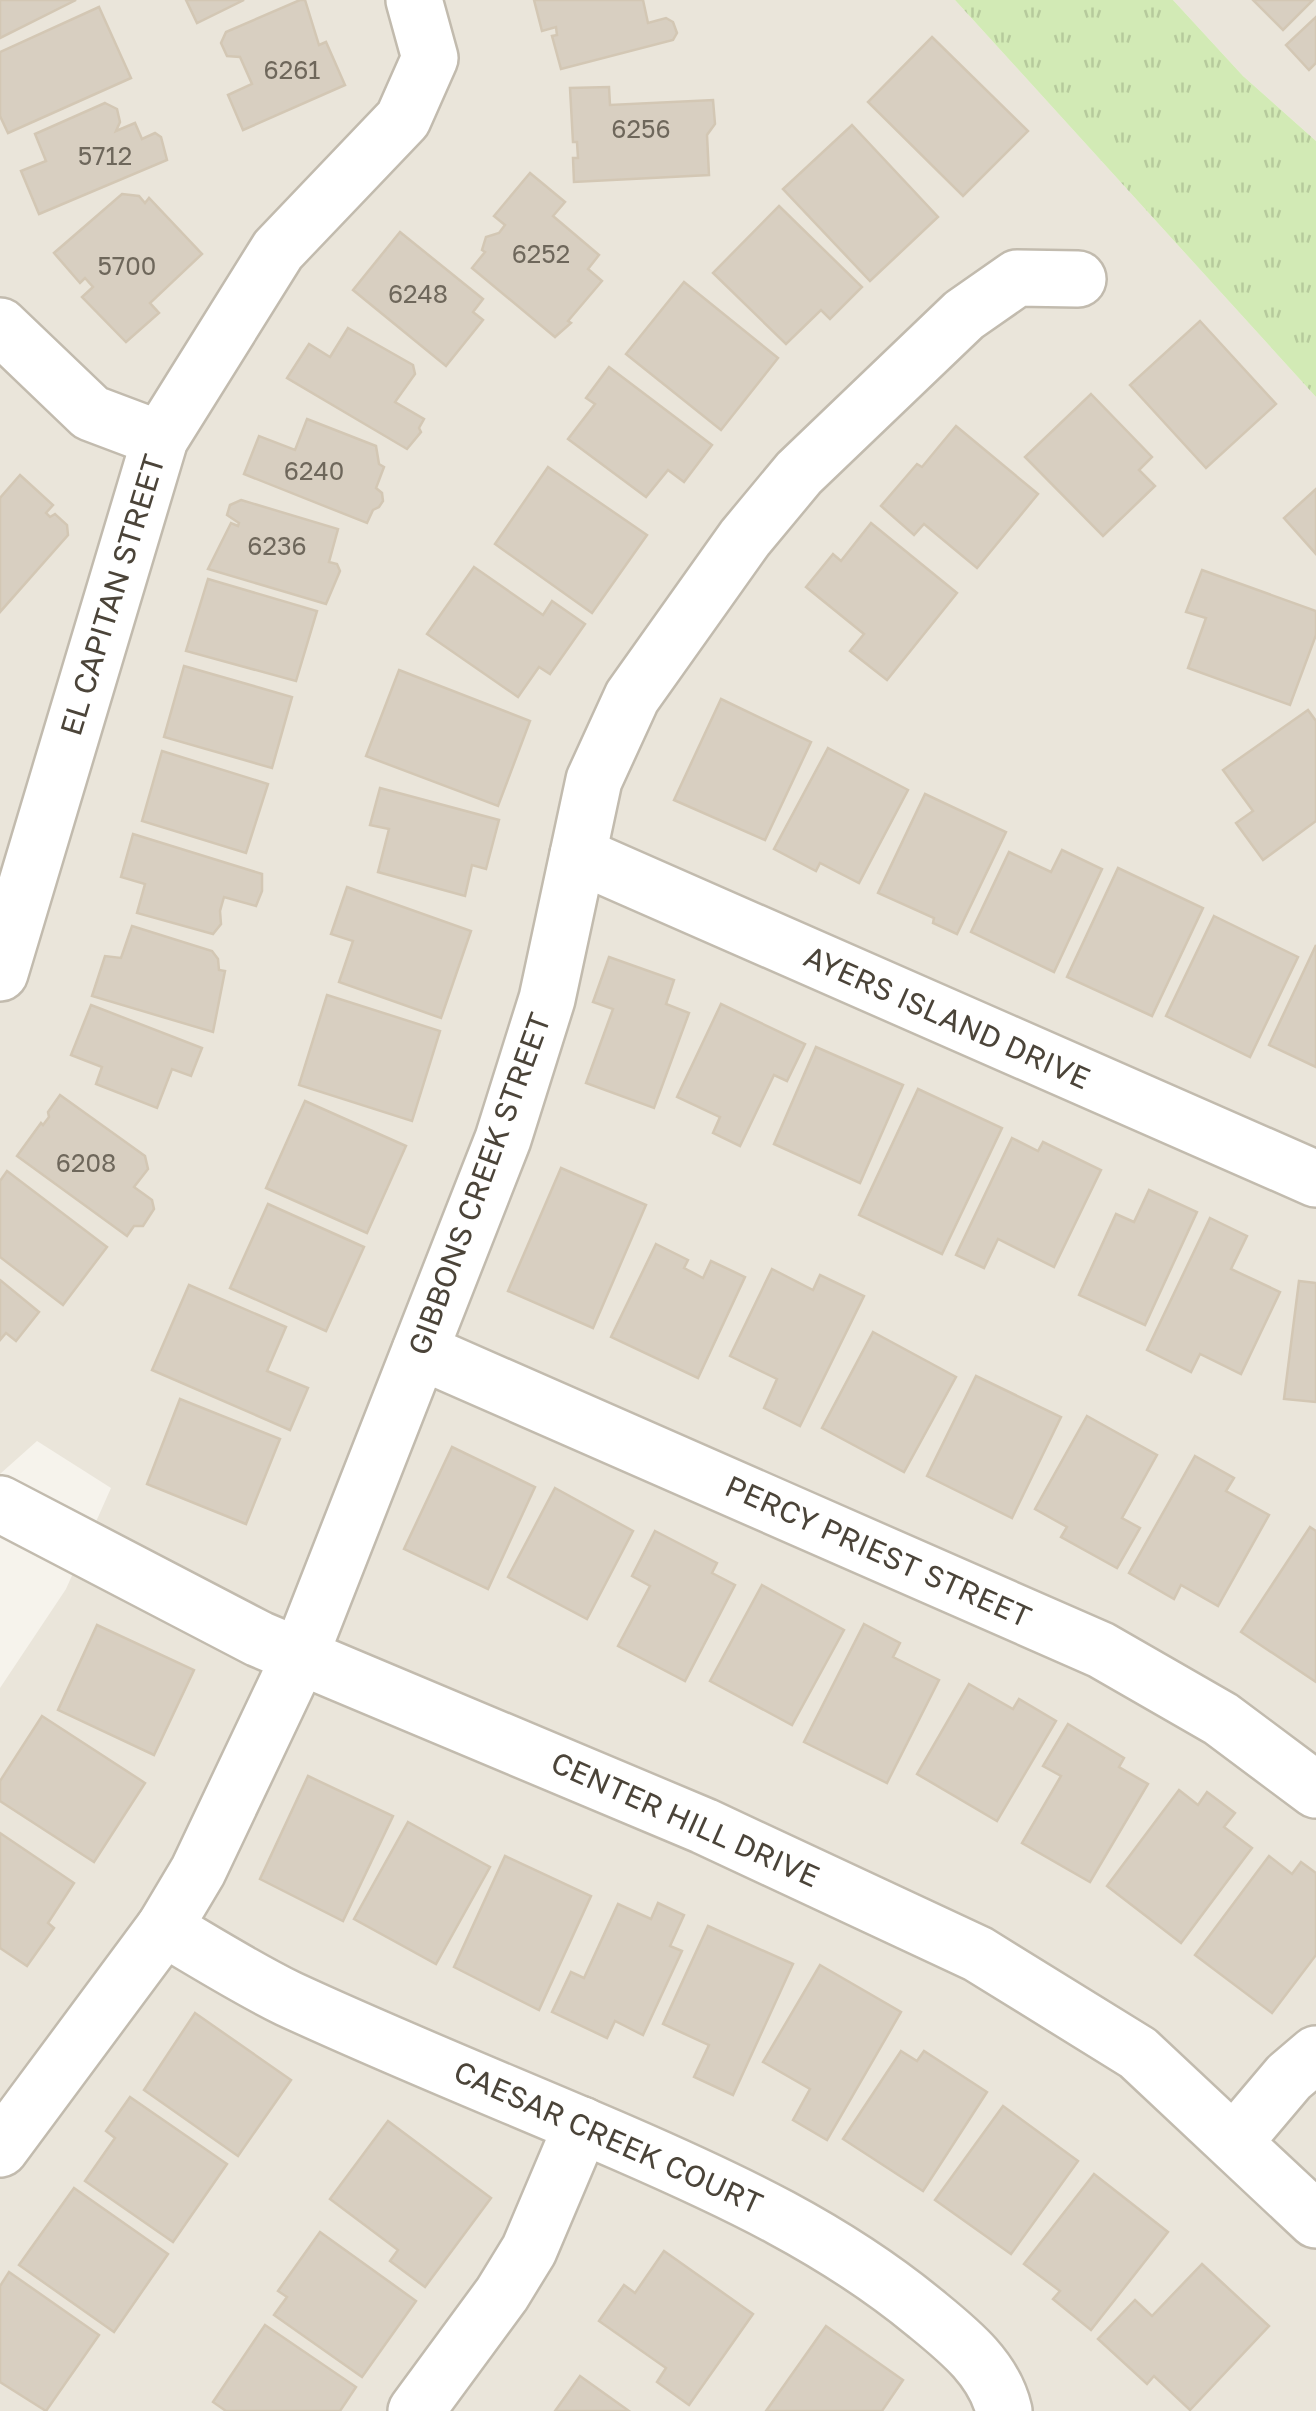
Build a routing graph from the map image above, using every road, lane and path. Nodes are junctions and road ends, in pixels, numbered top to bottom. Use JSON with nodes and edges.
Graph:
{"nodes":[{"id":1,"x":414,"y":0,"type":"edge"},
{"id":2,"x":1078,"y":278,"type":"dead end"},
{"id":3,"x":0,"y":326,"type":"edge"},
{"id":4,"x":160,"y":439,"type":"junction"},
{"id":5,"x":578,"y":855,"type":"junction"},
{"id":6,"x":0,"y":973,"type":"edge"},
{"id":7,"x":1316,"y":1179,"type":"edge"},
{"id":8,"x":420,"y":1351,"type":"junction"},
{"id":9,"x":0,"y":1504,"type":"edge"},
{"id":10,"x":300,"y":1656,"type":"junction"},
{"id":11,"x":1316,"y":1790,"type":"edge"},
{"id":12,"x":164,"y":1928,"type":"junction"},
{"id":13,"x":1316,"y":2054,"type":"edge"},
{"id":14,"x":582,"y":2125,"type":"junction"},
{"id":15,"x":1234,"y":2142,"type":"junction"},
{"id":16,"x":0,"y":2149,"type":"edge"},
{"id":17,"x":1316,"y":2220,"type":"edge"},
{"id":18,"x":416,"y":2411,"type":"edge"},
{"id":19,"x":1004,"y":2411,"type":"edge"}],
"edges":[{"from":1,"to":4,"type":"street","name":"EL CAPITAN STREET"},
{"from":2,"to":5,"type":"street","name":"GIBBONS CREEK STREET"},
{"from":3,"to":4,"type":"street"},
{"from":4,"to":6,"type":"street","name":"EL CAPITAN STREET"},
{"from":5,"to":7,"type":"street","name":"AYERS ISLAND DRIVE"},
{"from":5,"to":8,"type":"street","name":"GIBBONS CREEK STREET"},
{"from":8,"to":10,"type":"street","name":"GIBBONS CREEK STREET"},
{"from":8,"to":11,"type":"street","name":"PERCY PRIEST STREET"},
{"from":9,"to":10,"type":"street","name":"CENTER HILL DRIVE"},
{"from":10,"to":12,"type":"street","name":"GIBBONS CREEK STREET"},
{"from":10,"to":15,"type":"street","name":"CENTER HILL DRIVE"},
{"from":12,"to":14,"type":"street","name":"CAESAR CREEK COURT"},
{"from":12,"to":16,"type":"street","name":"GIBBONS CREEK STREET"},
{"from":13,"to":15,"type":"street"},
{"from":14,"to":18,"type":"street"},
{"from":14,"to":19,"type":"street","name":"CAESAR CREEK COURT"},
{"from":15,"to":17,"type":"street","name":"CENTER HILL DRIVE"}]}
